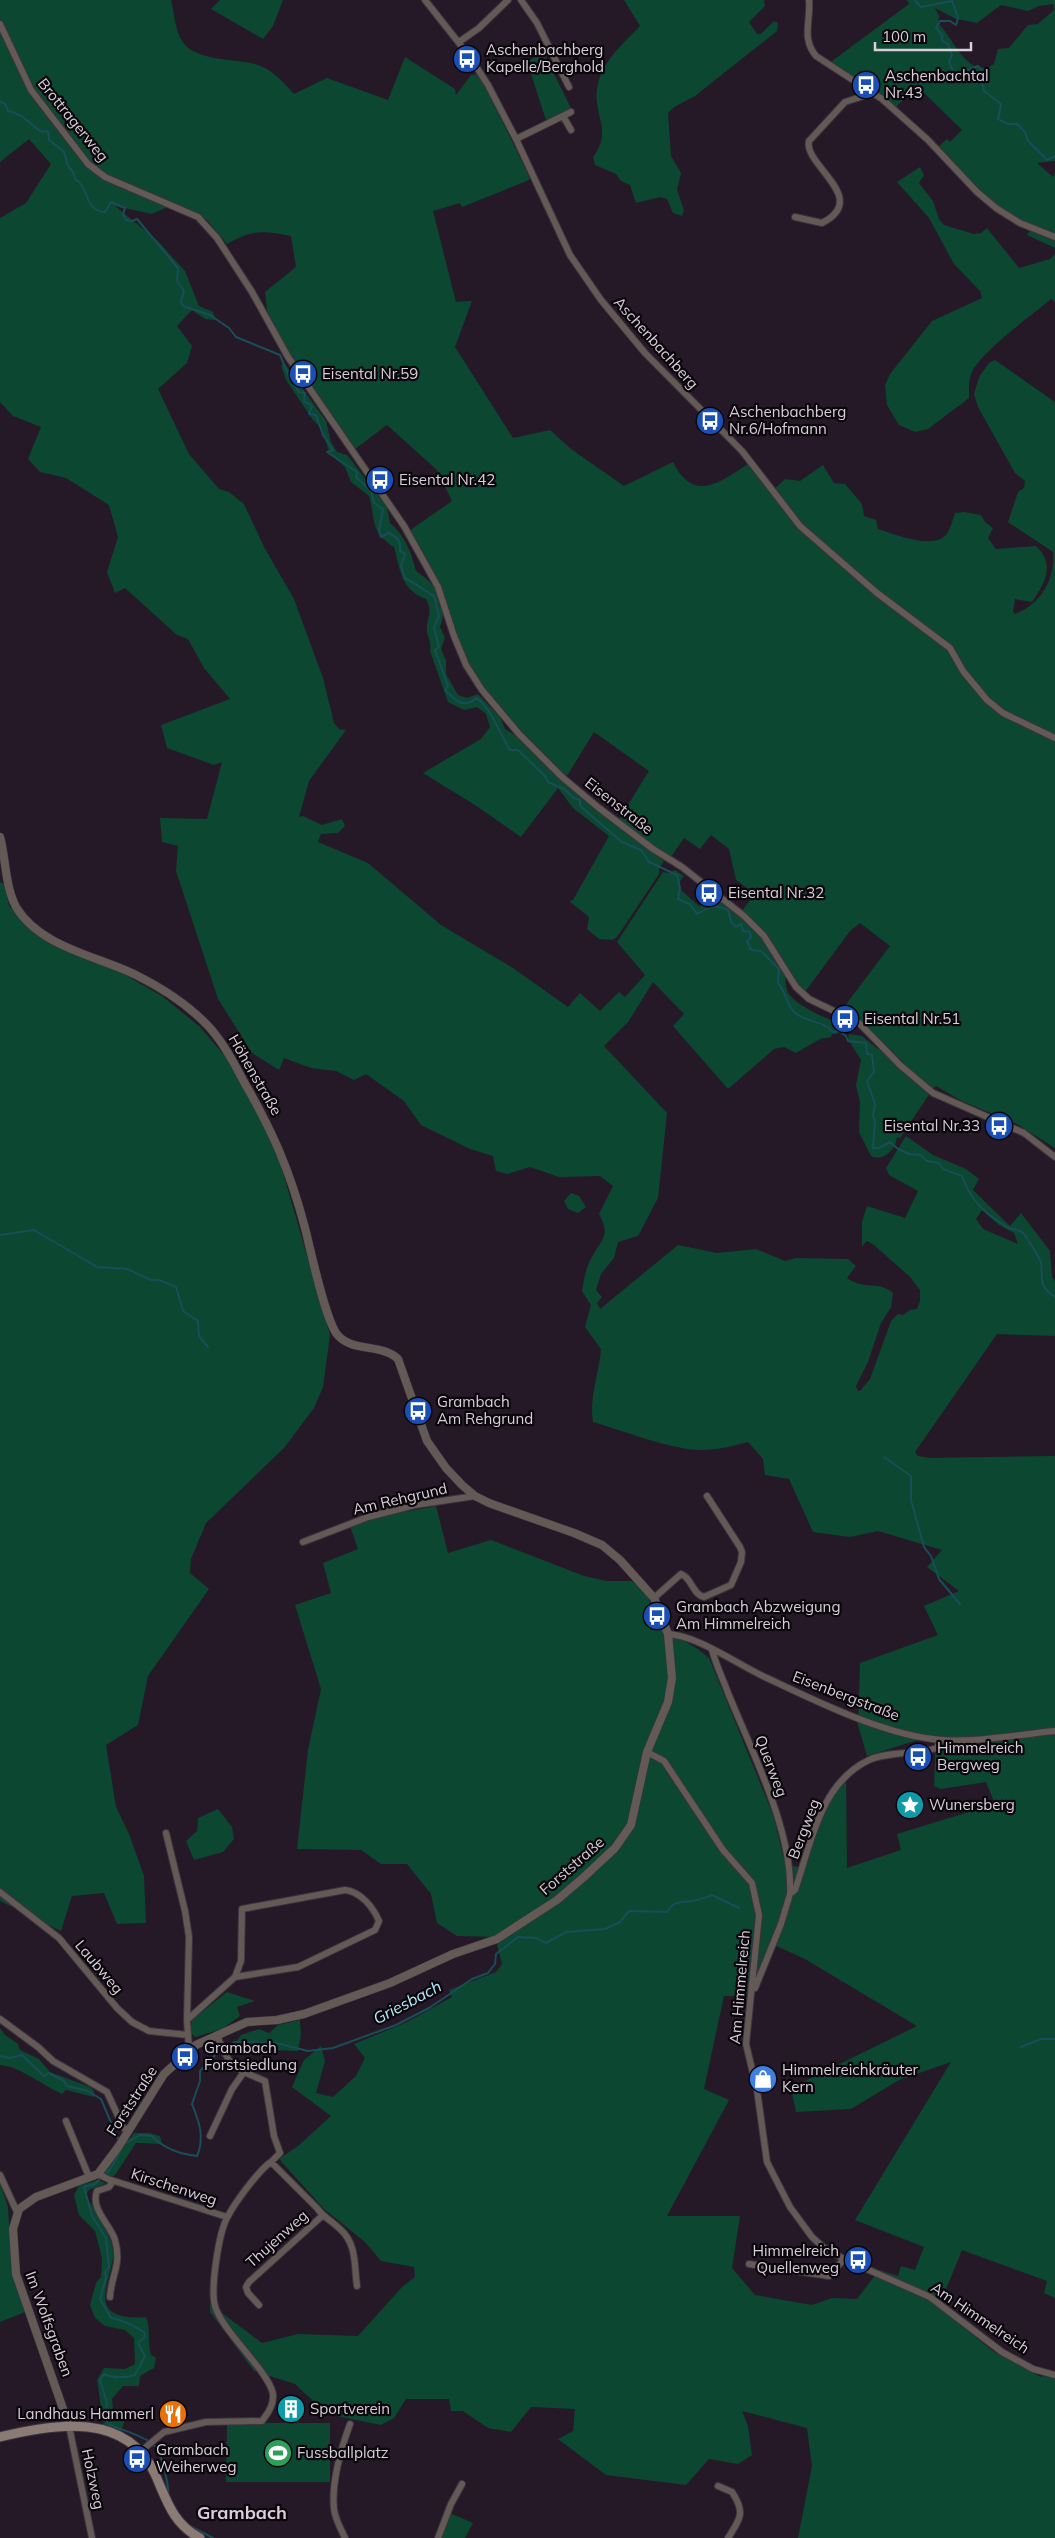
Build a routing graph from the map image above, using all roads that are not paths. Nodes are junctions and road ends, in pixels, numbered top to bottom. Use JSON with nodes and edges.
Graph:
{"nodes":[{"id":1,"x":424,"y":0,"type":"edge"},
{"id":2,"x":508,"y":0,"type":"edge"},
{"id":3,"x":521,"y":0,"type":"edge"},
{"id":4,"x":810,"y":0,"type":"edge"},
{"id":5,"x":0,"y":24,"type":"edge"},
{"id":6,"x":0,"y":36,"type":"edge"},
{"id":7,"x":9,"y":41,"type":"junction"},
{"id":8,"x":459,"y":42,"type":"junction"},
{"id":9,"x":569,"y":87,"type":"dead end"},
{"id":10,"x":874,"y":93,"type":"junction"},
{"id":11,"x":571,"y":112,"type":"dead end"},
{"id":12,"x":563,"y":116,"type":"junction"},
{"id":13,"x":571,"y":130,"type":"dead end"},
{"id":14,"x":516,"y":139,"type":"junction"},
{"id":15,"x":795,"y":217,"type":"dead end"},
{"id":16,"x":1055,"y":237,"type":"edge"},
{"id":17,"x":288,"y":357,"type":"joint"},
{"id":18,"x":1055,"y":738,"type":"edge"},
{"id":19,"x":0,"y":837,"type":"edge"},
{"id":20,"x":1055,"y":1157,"type":"edge"},
{"id":21,"x":398,"y":1359,"type":"joint"},
{"id":22,"x":475,"y":1496,"type":"junction"},
{"id":23,"x":707,"y":1496,"type":"dead end"},
{"id":24,"x":304,"y":1542,"type":"dead end"},
{"id":25,"x":654,"y":1598,"type":"junction"},
{"id":26,"x":668,"y":1634,"type":"junction"},
{"id":27,"x":712,"y":1650,"type":"junction"},
{"id":28,"x":1055,"y":1731,"type":"edge"},
{"id":29,"x":940,"y":1740,"type":"junction"},
{"id":30,"x":647,"y":1752,"type":"junction"},
{"id":31,"x":166,"y":1833,"type":"dead end"},
{"id":32,"x":0,"y":1892,"type":"edge"},
{"id":33,"x":790,"y":1894,"type":"junction"},
{"id":34,"x":235,"y":1977,"type":"junction"},
{"id":35,"x":753,"y":1994,"type":"junction"},
{"id":36,"x":0,"y":2019,"type":"edge"},
{"id":37,"x":187,"y":2020,"type":"junction"},
{"id":38,"x":188,"y":2035,"type":"junction"},
{"id":39,"x":217,"y":2036,"type":"junction"},
{"id":40,"x":189,"y":2049,"type":"junction"},
{"id":41,"x":244,"y":2072,"type":"junction"},
{"id":42,"x":66,"y":2121,"type":"dead end"},
{"id":43,"x":126,"y":2135,"type":"junction"},
{"id":44,"x":210,"y":2136,"type":"dead end"},
{"id":45,"x":272,"y":2162,"type":"junction"},
{"id":46,"x":0,"y":2175,"type":"edge"},
{"id":47,"x":99,"y":2175,"type":"junction"},
{"id":48,"x":89,"y":2178,"type":"junction"},
{"id":49,"x":110,"y":2180,"type":"junction"},
{"id":50,"x":17,"y":2212,"type":"junction"},
{"id":51,"x":322,"y":2216,"type":"junction"},
{"id":52,"x":227,"y":2217,"type":"junction"},
{"id":53,"x":844,"y":2259,"type":"junction"},
{"id":54,"x":749,"y":2264,"type":"dead end"},
{"id":55,"x":357,"y":2286,"type":"dead end"},
{"id":56,"x":110,"y":2297,"type":"dead end"},
{"id":57,"x":259,"y":2305,"type":"dead end"},
{"id":58,"x":1055,"y":2376,"type":"edge"},
{"id":59,"x":350,"y":2424,"type":"dead end"},
{"id":60,"x":69,"y":2426,"type":"junction"},
{"id":61,"x":0,"y":2437,"type":"edge"},
{"id":62,"x":141,"y":2451,"type":"junction"},
{"id":63,"x":462,"y":2484,"type":"dead end"},
{"id":64,"x":718,"y":2486,"type":"dead end"},
{"id":65,"x":92,"y":2538,"type":"edge"},
{"id":66,"x":200,"y":2538,"type":"edge"},
{"id":67,"x":345,"y":2538,"type":"edge"},
{"id":68,"x":438,"y":2538,"type":"edge"},
{"id":69,"x":728,"y":2538,"type":"edge"}],
"edges":[{"from":1,"to":8,"type":"street","name":"Aschenbachberg"},
{"from":2,"to":8,"type":"street"},
{"from":3,"to":9,"type":"street"},
{"from":4,"to":10,"type":"street"},
{"from":5,"to":7,"type":"street","name":"Brottragerweg"},
{"from":6,"to":7,"type":"street"},
{"from":7,"to":17,"type":"street","name":"Brottragerweg"},
{"from":8,"to":14,"type":"street","name":"Aschenbachberg"},
{"from":10,"to":15,"type":"street"},
{"from":10,"to":16,"type":"street"},
{"from":11,"to":12,"type":"street"},
{"from":12,"to":13,"type":"street"},
{"from":12,"to":14,"type":"street"},
{"from":14,"to":18,"type":"street","name":"Aschenbachberg"},
{"from":17,"to":20,"type":"street","name":"Eisenstraße"},
{"from":19,"to":21,"type":"street","name":"Höhenstraße"},
{"from":21,"to":22,"type":"street","name":"Forststraße"},
{"from":22,"to":24,"type":"street","name":"Am Rehgrund"},
{"from":22,"to":25,"type":"street","name":"Forststraße"},
{"from":23,"to":25,"type":"street"},
{"from":25,"to":26,"type":"street","name":"Forststraße"},
{"from":26,"to":27,"type":"street","name":"Eisenbergstraße"},
{"from":26,"to":30,"type":"street","name":"Forststraße"},
{"from":27,"to":29,"type":"street","name":"Eisenbergstraße"},
{"from":27,"to":33,"type":"street","name":"Querweg"},
{"from":28,"to":29,"type":"street","name":"Eisenbergstraße"},
{"from":29,"to":33,"type":"street","name":"Bergweg"},
{"from":30,"to":35,"type":"street","name":"Am Himmelreich"},
{"from":30,"to":39,"type":"street","name":"Forststraße"},
{"from":31,"to":37,"type":"street"},
{"from":32,"to":38,"type":"street","name":"Laubweg"},
{"from":33,"to":35,"type":"street","name":"Bergweg"},
{"from":34,"to":34,"type":"street"},
{"from":34,"to":37,"type":"street"},
{"from":35,"to":53,"type":"street","name":"Am Himmelreich"},
{"from":36,"to":43,"type":"street"},
{"from":37,"to":38,"type":"street"},
{"from":38,"to":40,"type":"street"},
{"from":39,"to":40,"type":"street","name":"Forststraße"},
{"from":39,"to":41,"type":"street"},
{"from":40,"to":43,"type":"street","name":"Forststraße"},
{"from":41,"to":44,"type":"street"},
{"from":41,"to":45,"type":"street"},
{"from":42,"to":48,"type":"street"},
{"from":43,"to":47,"type":"street","name":"Forststraße"},
{"from":45,"to":51,"type":"street"},
{"from":45,"to":52,"type":"street"},
{"from":46,"to":50,"type":"street"},
{"from":47,"to":48,"type":"street","name":"Forststraße"},
{"from":47,"to":49,"type":"street","name":"Kirschenweg"},
{"from":48,"to":50,"type":"street","name":"Forststraße"},
{"from":49,"to":52,"type":"street","name":"Kirschenweg"},
{"from":49,"to":56,"type":"street","name":"Kirschenweg"},
{"from":50,"to":60,"type":"street","name":"Im Wolfsgraben"},
{"from":51,"to":55,"type":"street"},
{"from":51,"to":57,"type":"street","name":"Thujenweg"},
{"from":52,"to":62,"type":"street"},
{"from":53,"to":54,"type":"street"},
{"from":53,"to":58,"type":"street","name":"Am Himmelreich"},
{"from":59,"to":67,"type":"street"},
{"from":60,"to":61,"type":"main road"},
{"from":60,"to":62,"type":"main road"},
{"from":60,"to":65,"type":"street","name":"Holzweg"},
{"from":62,"to":66,"type":"main road"},
{"from":63,"to":68,"type":"street"},
{"from":64,"to":69,"type":"street"}]}
